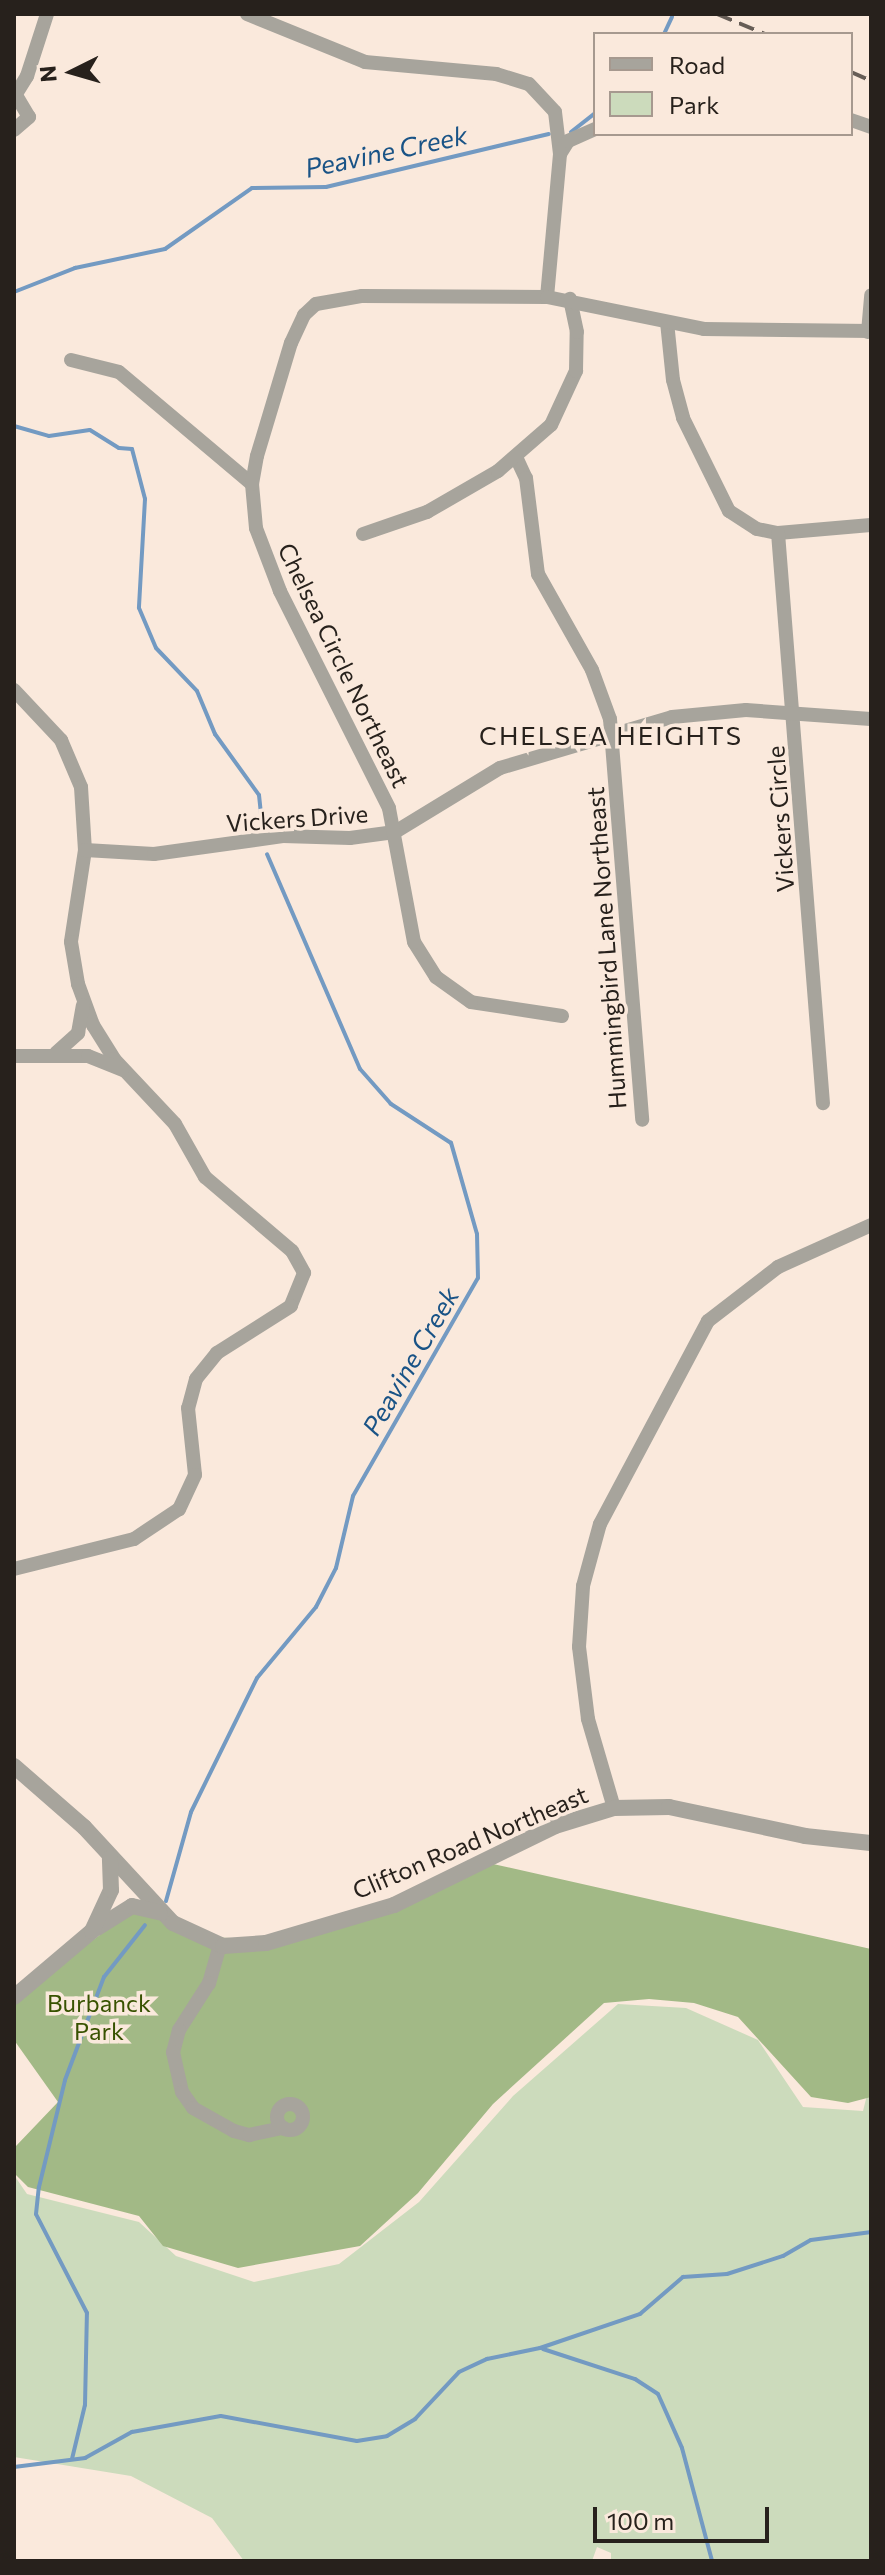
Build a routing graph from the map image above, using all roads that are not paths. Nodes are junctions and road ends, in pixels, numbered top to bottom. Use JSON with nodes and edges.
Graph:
{"nodes":[{"id":1,"x":47,"y":14,"type":"edge"},
{"id":2,"x":247,"y":14,"type":"edge"},
{"id":3,"x":15,"y":96,"type":"edge"},
{"id":4,"x":14,"y":130,"type":"edge"},
{"id":5,"x":593,"y":130,"type":"edge"},
{"id":6,"x":560,"y":154,"type":"junction"},
{"id":7,"x":871,"y":295,"type":"edge"},
{"id":8,"x":547,"y":297,"type":"junction"},
{"id":9,"x":570,"y":299,"type":"junction"},
{"id":10,"x":667,"y":322,"type":"junction"},
{"id":11,"x":870,"y":332,"type":"edge"},
{"id":12,"x":71,"y":360,"type":"dead end"},
{"id":13,"x":516,"y":457,"type":"junction"},
{"id":14,"x":252,"y":484,"type":"junction"},
{"id":15,"x":871,"y":525,"type":"edge"},
{"id":16,"x":778,"y":533,"type":"junction"},
{"id":17,"x":363,"y":534,"type":"dead end"},
{"id":18,"x":14,"y":690,"type":"edge"},
{"id":19,"x":794,"y":713,"type":"junction"},
{"id":20,"x":871,"y":719,"type":"edge"},
{"id":21,"x":611,"y":733,"type":"junction"},
{"id":22,"x":395,"y":832,"type":"junction"},
{"id":23,"x":85,"y":850,"type":"junction"},
{"id":24,"x":84,"y":1004,"type":"junction"},
{"id":25,"x":562,"y":1016,"type":"dead end"},
{"id":26,"x":55,"y":1053,"type":"junction"},
{"id":27,"x":14,"y":1056,"type":"edge"},
{"id":28,"x":135,"y":1079,"type":"junction"},
{"id":29,"x":823,"y":1103,"type":"dead end"},
{"id":30,"x":642,"y":1120,"type":"dead end"},
{"id":31,"x":871,"y":1225,"type":"edge"},
{"id":32,"x":14,"y":1569,"type":"edge"},
{"id":33,"x":14,"y":1766,"type":"edge"},
{"id":34,"x":614,"y":1808,"type":"junction"},
{"id":35,"x":871,"y":1843,"type":"edge"},
{"id":36,"x":110,"y":1858,"type":"junction"},
{"id":37,"x":162,"y":1913,"type":"junction"},
{"id":38,"x":92,"y":1931,"type":"junction"},
{"id":39,"x":220,"y":1945,"type":"junction"},
{"id":40,"x":14,"y":1997,"type":"edge"},
{"id":41,"x":283,"y":2128,"type":"dead end"}],
"edges":[{"from":1,"to":3,"type":"street"},
{"from":2,"to":6,"type":"street"},
{"from":3,"to":4,"type":"street"},
{"from":5,"to":6,"type":"street"},
{"from":6,"to":8,"type":"street"},
{"from":7,"to":11,"type":"street"},
{"from":8,"to":9,"type":"street","name":"Chelsea Circle Northeast"},
{"from":8,"to":14,"type":"street","name":"Chelsea Circle Northeast"},
{"from":9,"to":10,"type":"street","name":"Chelsea Circle Northeast"},
{"from":9,"to":13,"type":"street"},
{"from":10,"to":11,"type":"street","name":"Chelsea Circle Northeast"},
{"from":10,"to":16,"type":"street"},
{"from":12,"to":14,"type":"street"},
{"from":13,"to":17,"type":"street"},
{"from":13,"to":21,"type":"street","name":"Hummingbird Lane Northeast"},
{"from":14,"to":22,"type":"street","name":"Chelsea Circle Northeast"},
{"from":15,"to":16,"type":"street"},
{"from":16,"to":19,"type":"street","name":"Vickers Circle"},
{"from":18,"to":23,"type":"street"},
{"from":19,"to":20,"type":"street","name":"Vickers Drive"},
{"from":19,"to":21,"type":"street","name":"Vickers Drive"},
{"from":19,"to":29,"type":"street","name":"Vickers Circle"},
{"from":21,"to":22,"type":"street","name":"Vickers Drive"},
{"from":21,"to":30,"type":"street","name":"Hummingbird Lane Northeast"},
{"from":22,"to":23,"type":"street","name":"Vickers Drive"},
{"from":22,"to":25,"type":"street","name":"Chelsea Circle Northeast"},
{"from":23,"to":24,"type":"street"},
{"from":24,"to":26,"type":"street"},
{"from":24,"to":28,"type":"street"},
{"from":26,"to":27,"type":"street"},
{"from":26,"to":28,"type":"street"},
{"from":28,"to":32,"type":"street"},
{"from":31,"to":34,"type":"street"},
{"from":33,"to":36,"type":"street","name":"Clifton Road Northeast"},
{"from":34,"to":35,"type":"street","name":"Clifton Road Northeast"},
{"from":34,"to":39,"type":"street","name":"Clifton Road Northeast"},
{"from":36,"to":37,"type":"street","name":"Clifton Road Northeast"},
{"from":36,"to":38,"type":"street"},
{"from":37,"to":38,"type":"street"},
{"from":37,"to":39,"type":"street","name":"Clifton Road Northeast"},
{"from":38,"to":40,"type":"street"},
{"from":39,"to":41,"type":"street"}]}
